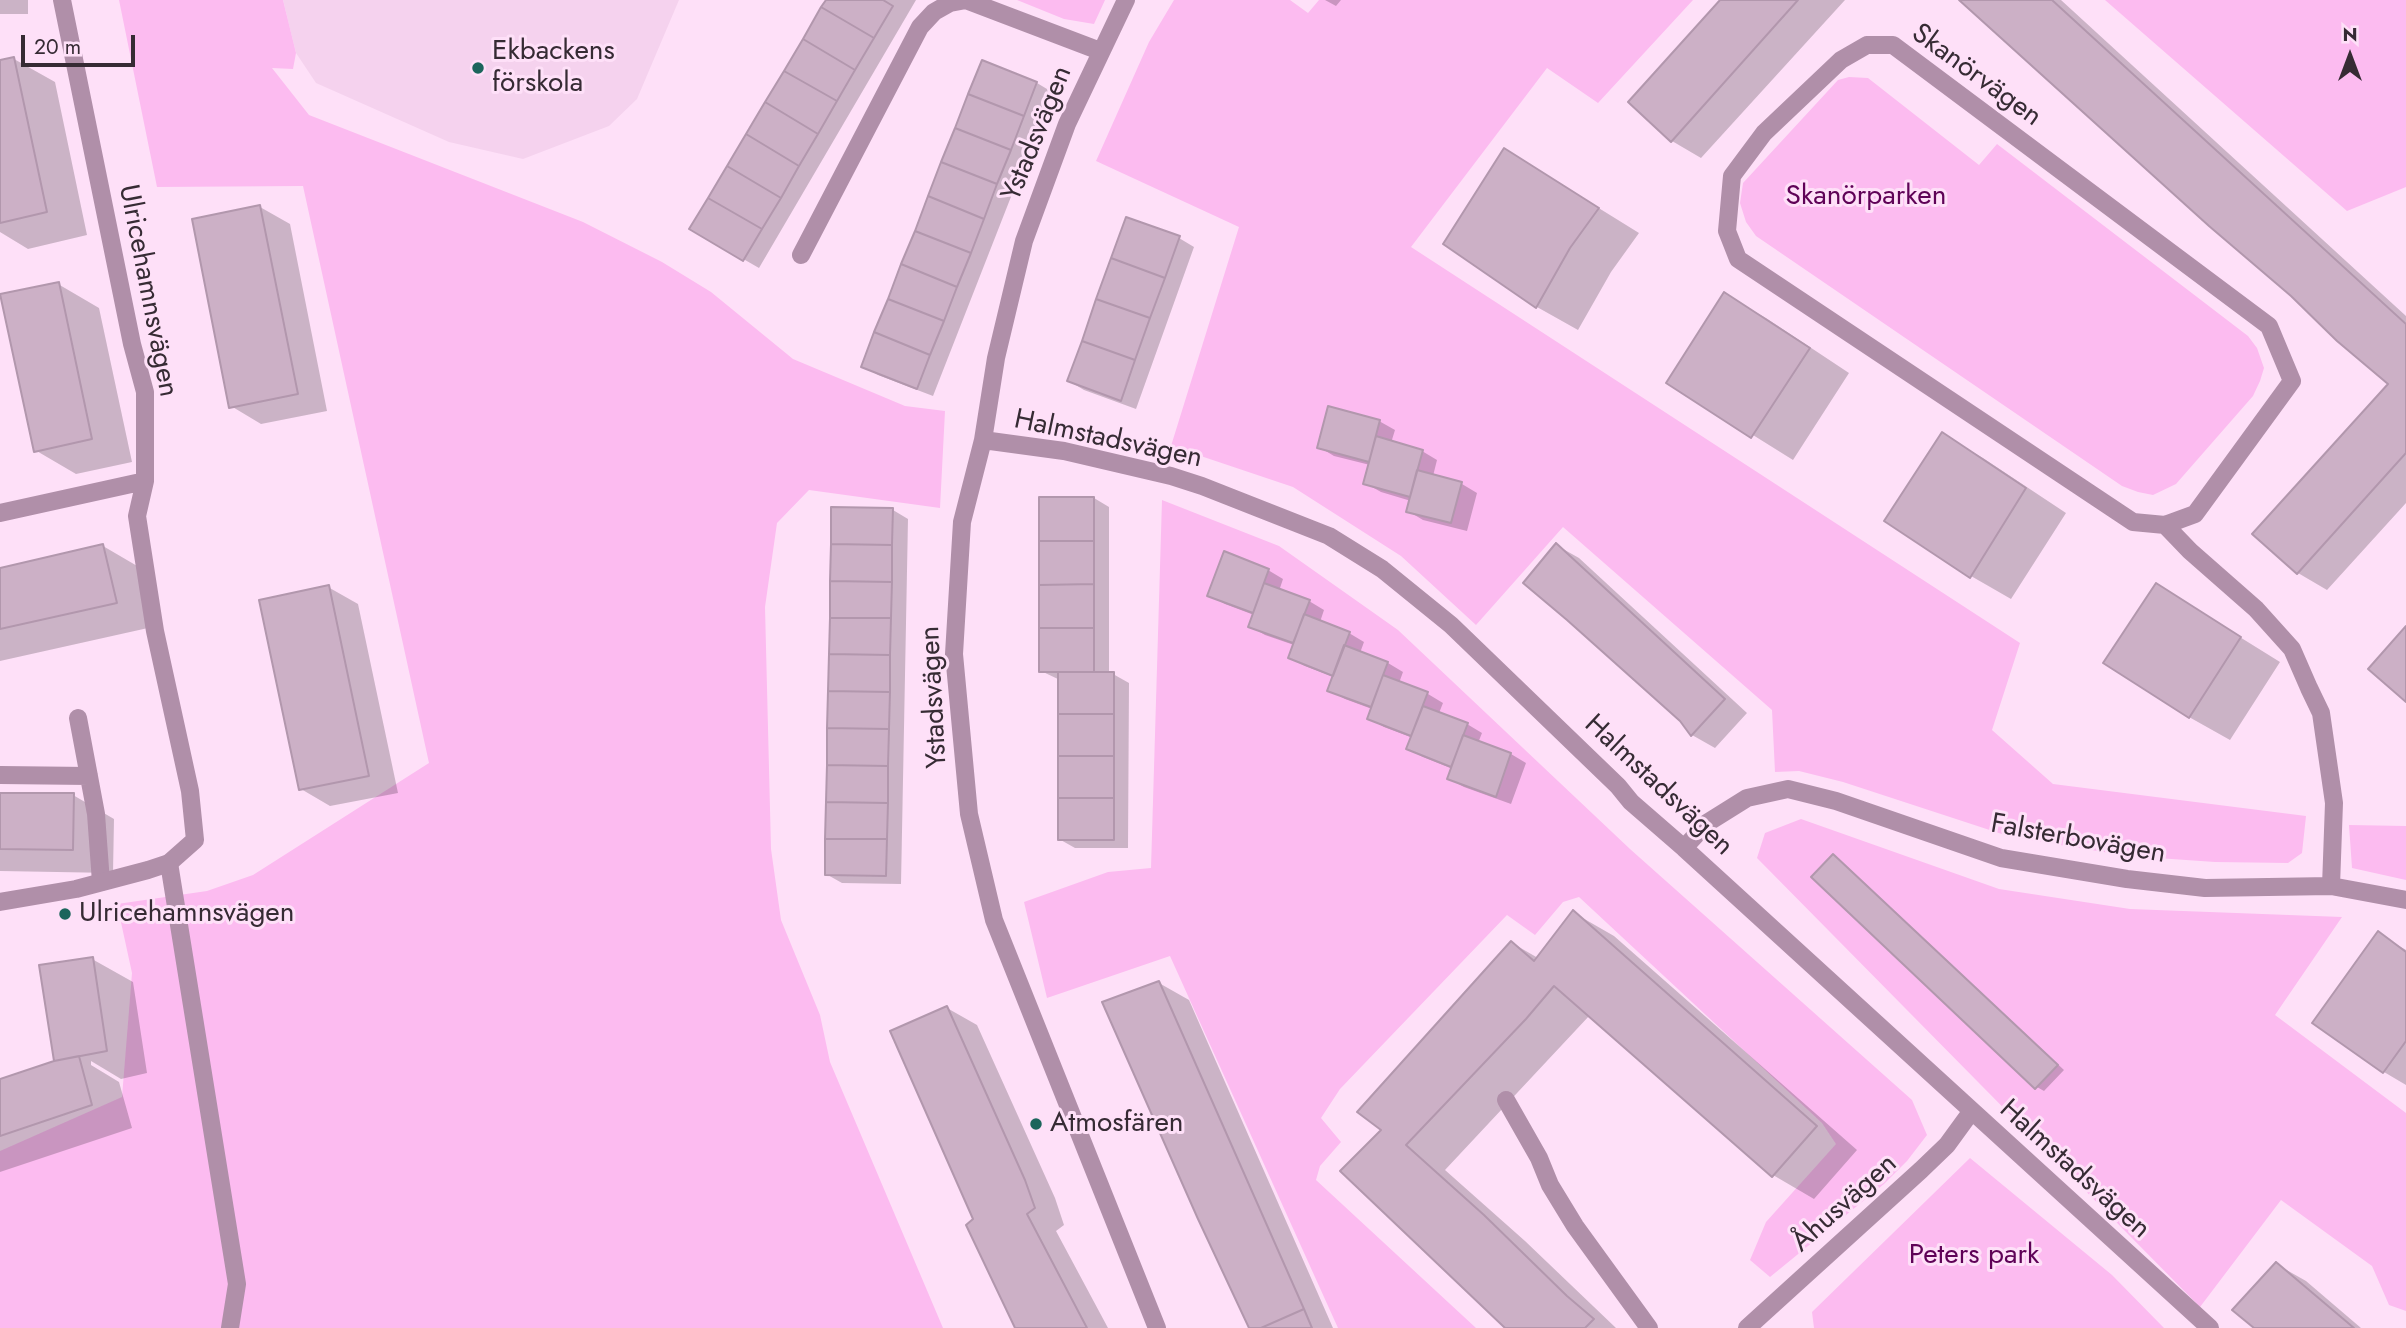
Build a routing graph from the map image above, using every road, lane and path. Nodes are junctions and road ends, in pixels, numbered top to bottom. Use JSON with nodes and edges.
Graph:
{"nodes":[{"id":1,"x":62,"y":0,"type":"edge"},
{"id":2,"x":1126,"y":0,"type":"edge"},
{"id":3,"x":1101,"y":51,"type":"junction"},
{"id":4,"x":801,"y":256,"type":"dead end"},
{"id":5,"x":983,"y":440,"type":"junction"},
{"id":6,"x":145,"y":481,"type":"junction"},
{"id":7,"x":0,"y":513,"type":"edge"},
{"id":8,"x":2165,"y":525,"type":"junction"},
{"id":9,"x":78,"y":718,"type":"dead end"},
{"id":10,"x":0,"y":775,"type":"edge"},
{"id":11,"x":89,"y":776,"type":"junction"},
{"id":12,"x":1684,"y":848,"type":"junction"},
{"id":13,"x":169,"y":863,"type":"junction"},
{"id":14,"x":101,"y":883,"type":"junction"},
{"id":15,"x":2330,"y":886,"type":"junction"},
{"id":16,"x":2406,"y":900,"type":"edge"},
{"id":17,"x":0,"y":902,"type":"edge"},
{"id":18,"x":1506,"y":1100,"type":"dead end"},
{"id":19,"x":1971,"y":1112,"type":"junction"},
{"id":20,"x":230,"y":1328,"type":"edge"},
{"id":21,"x":1157,"y":1328,"type":"edge"},
{"id":22,"x":1649,"y":1328,"type":"edge"},
{"id":23,"x":1747,"y":1328,"type":"edge"},
{"id":24,"x":2210,"y":1328,"type":"edge"}],
"edges":[{"from":1,"to":6,"type":"street","name":"Ulricehamnsvägen"},
{"from":2,"to":3,"type":"street","name":"Ystadsvägen"},
{"from":3,"to":4,"type":"street","name":"Ystadsvägen"},
{"from":3,"to":5,"type":"street","name":"Ystadsvägen"},
{"from":5,"to":12,"type":"street","name":"Halmstadsvägen"},
{"from":5,"to":21,"type":"street","name":"Ystadsvägen"},
{"from":6,"to":7,"type":"street"},
{"from":6,"to":13,"type":"street","name":"Ulricehamnsvägen"},
{"from":8,"to":8,"type":"street","name":"Skanörvägen"},
{"from":8,"to":15,"type":"street"},
{"from":9,"to":11,"type":"street"},
{"from":10,"to":11,"type":"street"},
{"from":11,"to":14,"type":"street"},
{"from":12,"to":15,"type":"street","name":"Falsterbovägen"},
{"from":12,"to":19,"type":"street","name":"Halmstadsvägen"},
{"from":13,"to":14,"type":"street"},
{"from":13,"to":20,"type":"street"},
{"from":14,"to":17,"type":"street"},
{"from":15,"to":16,"type":"street","name":"Falsterbovägen"},
{"from":18,"to":22,"type":"street"},
{"from":19,"to":23,"type":"street","name":"Åhusvägen"},
{"from":19,"to":24,"type":"street","name":"Halmstadsvägen"}]}
